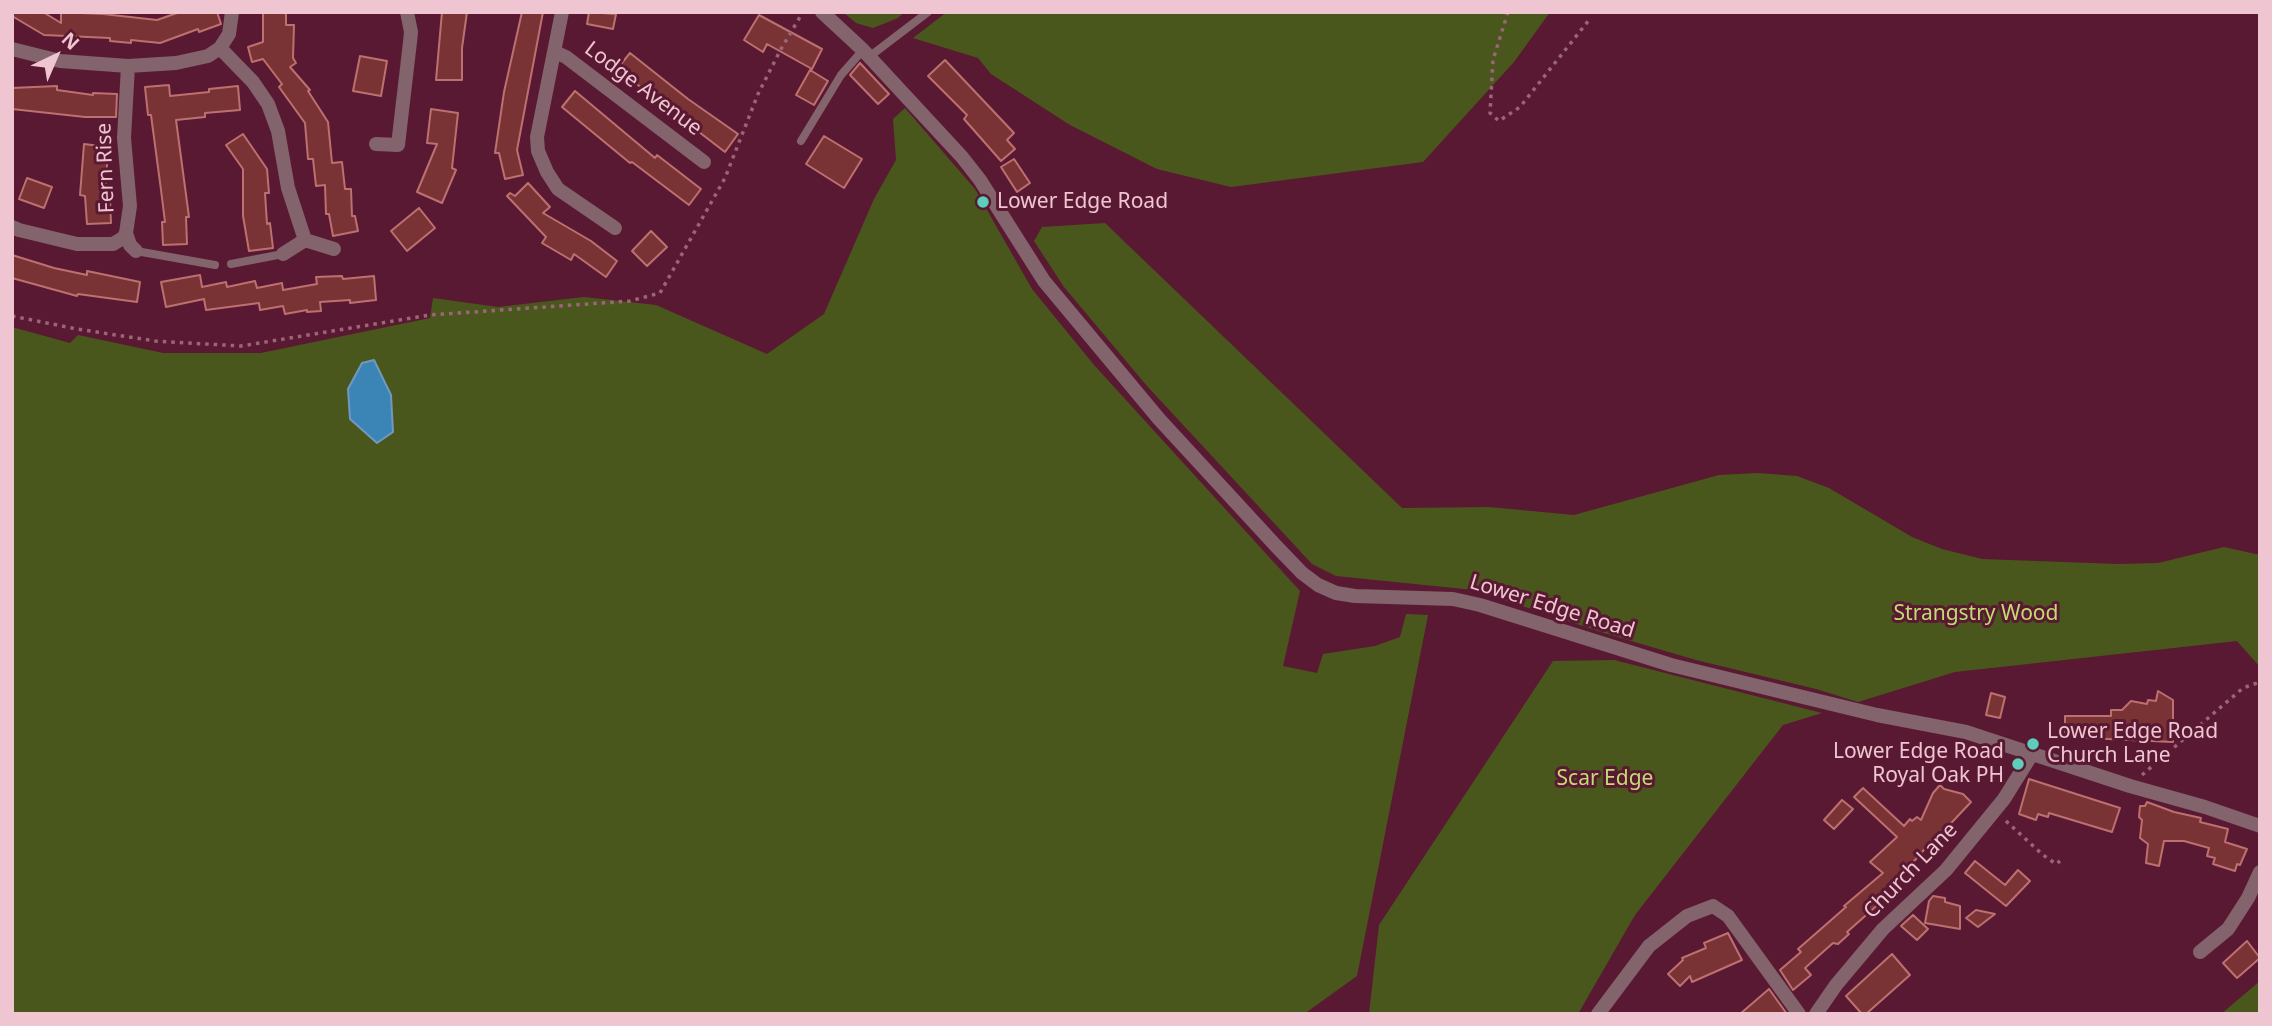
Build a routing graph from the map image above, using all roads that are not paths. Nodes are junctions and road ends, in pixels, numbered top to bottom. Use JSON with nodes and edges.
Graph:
{"nodes":[{"id":1,"x":232,"y":12,"type":"edge"},
{"id":2,"x":407,"y":12,"type":"edge"},
{"id":3,"x":562,"y":12,"type":"edge"},
{"id":4,"x":822,"y":12,"type":"edge"},
{"id":5,"x":928,"y":12,"type":"edge"},
{"id":6,"x":220,"y":48,"type":"junction"},
{"id":7,"x":12,"y":49,"type":"edge"},
{"id":8,"x":555,"y":52,"type":"junction"},
{"id":9,"x":866,"y":53,"type":"junction"},
{"id":10,"x":128,"y":66,"type":"junction"},
{"id":11,"x":801,"y":141,"type":"dead end"},
{"id":12,"x":376,"y":144,"type":"dead end"},
{"id":13,"x":704,"y":162,"type":"dead end"},
{"id":14,"x":12,"y":227,"type":"edge"},
{"id":15,"x":615,"y":228,"type":"dead end"},
{"id":16,"x":126,"y":233,"type":"junction"},
{"id":17,"x":305,"y":240,"type":"junction"},
{"id":18,"x":334,"y":249,"type":"dead end"},
{"id":19,"x":136,"y":251,"type":"joint"},
{"id":20,"x":284,"y":254,"type":"joint"},
{"id":21,"x":231,"y":264,"type":"dead end"},
{"id":22,"x":215,"y":265,"type":"dead end"},
{"id":23,"x":2032,"y":754,"type":"junction"},
{"id":24,"x":2260,"y":826,"type":"edge"},
{"id":25,"x":2260,"y":872,"type":"edge"},
{"id":26,"x":2200,"y":952,"type":"dead end"},
{"id":27,"x":1598,"y":1014,"type":"edge"},
{"id":28,"x":1799,"y":1014,"type":"edge"},
{"id":29,"x":1816,"y":1014,"type":"edge"}],
"edges":[{"from":1,"to":6,"type":"street"},
{"from":2,"to":12,"type":"street"},
{"from":3,"to":8,"type":"street"},
{"from":4,"to":9,"type":"street","name":"Lower Edge Road"},
{"from":5,"to":9,"type":"lane"},
{"from":6,"to":10,"type":"street"},
{"from":6,"to":17,"type":"street"},
{"from":7,"to":10,"type":"street"},
{"from":8,"to":13,"type":"street","name":"Lodge Avenue"},
{"from":8,"to":15,"type":"street"},
{"from":9,"to":11,"type":"lane"},
{"from":9,"to":23,"type":"street","name":"Lower Edge Road"},
{"from":10,"to":16,"type":"street","name":"Fern Rise"},
{"from":14,"to":16,"type":"street","name":"Fern Rise"},
{"from":16,"to":19,"type":"street"},
{"from":17,"to":18,"type":"street"},
{"from":17,"to":20,"type":"street"},
{"from":19,"to":22,"type":"lane"},
{"from":20,"to":21,"type":"lane"},
{"from":23,"to":24,"type":"street","name":"Lower Edge Road"},
{"from":23,"to":29,"type":"street","name":"Church Lane"},
{"from":25,"to":26,"type":"street"},
{"from":27,"to":28,"type":"street"}]}
